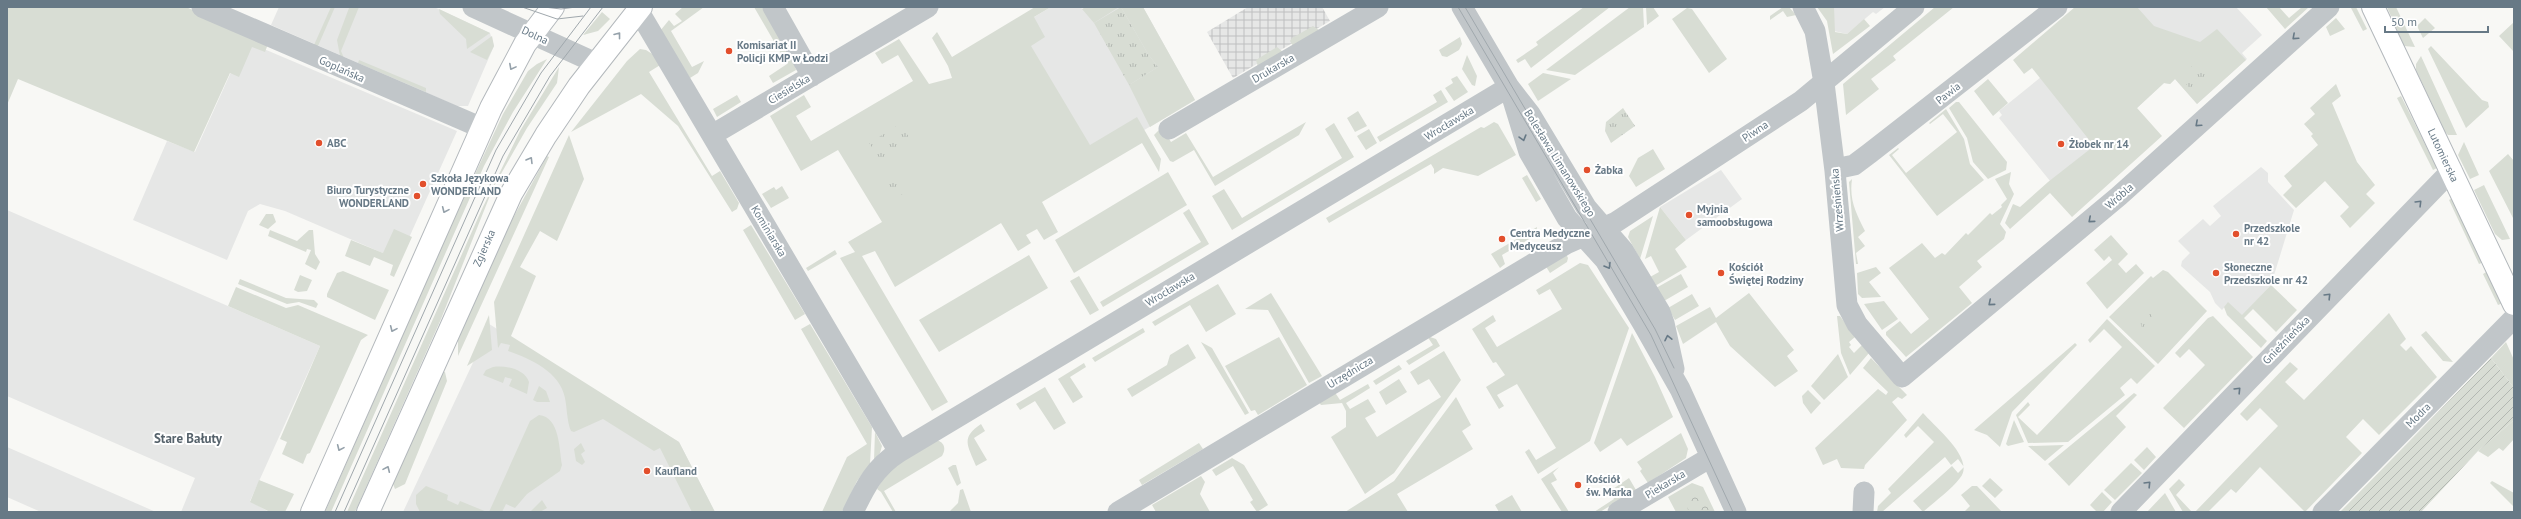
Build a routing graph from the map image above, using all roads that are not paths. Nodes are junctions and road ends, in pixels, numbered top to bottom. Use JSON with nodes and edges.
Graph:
{"nodes":[{"id":1,"x":202,"y":7,"type":"edge"},
{"id":2,"x":473,"y":7,"type":"edge"},
{"id":3,"x":553,"y":7,"type":"edge"},
{"id":4,"x":773,"y":7,"type":"edge"},
{"id":5,"x":928,"y":7,"type":"edge"},
{"id":6,"x":1378,"y":7,"type":"edge"},
{"id":7,"x":1462,"y":7,"type":"edge"},
{"id":8,"x":1803,"y":7,"type":"edge"},
{"id":9,"x":1914,"y":7,"type":"edge"},
{"id":10,"x":2057,"y":7,"type":"edge"},
{"id":11,"x":2329,"y":7,"type":"edge"},
{"id":12,"x":2372,"y":7,"type":"edge"},
{"id":13,"x":640,"y":8,"type":"edge"},
{"id":14,"x":532,"y":33,"type":"junction"},
{"id":15,"x":596,"y":63,"type":"junction"},
{"id":16,"x":812,"y":76,"type":"junction"},
{"id":17,"x":1824,"y":83,"type":"junction"},
{"id":18,"x":1509,"y":87,"type":"junction"},
{"id":19,"x":482,"y":128,"type":"junction"},
{"id":20,"x":1169,"y":129,"type":"dead end"},
{"id":21,"x":712,"y":135,"type":"junction"},
{"id":22,"x":1835,"y":169,"type":"junction"},
{"id":23,"x":2452,"y":170,"type":"junction"},
{"id":24,"x":1604,"y":228,"type":"junction"},
{"id":25,"x":1583,"y":236,"type":"junction"},
{"id":26,"x":2514,"y":304,"type":"edge"},
{"id":27,"x":2514,"y":318,"type":"edge"},
{"id":28,"x":1902,"y":377,"type":"joint"},
{"id":29,"x":1680,"y":389,"type":"junction"},
{"id":30,"x":899,"y":452,"type":"junction"},
{"id":31,"x":1711,"y":457,"type":"junction"},
{"id":32,"x":1143,"y":506,"type":"edge"},
{"id":33,"x":312,"y":512,"type":"edge"},
{"id":34,"x":368,"y":512,"type":"edge"},
{"id":35,"x":853,"y":512,"type":"edge"},
{"id":36,"x":1118,"y":512,"type":"edge"},
{"id":37,"x":1618,"y":512,"type":"edge"},
{"id":38,"x":1736,"y":512,"type":"edge"},
{"id":39,"x":2121,"y":512,"type":"edge"},
{"id":40,"x":2323,"y":512,"type":"edge"}],
"edges":[{"from":1,"to":19,"type":"street","name":"Goplańska"},
{"from":2,"to":14,"type":"street","name":"Dolna"},
{"from":3,"to":14,"type":"main road"},
{"from":4,"to":16,"type":"street"},
{"from":5,"to":16,"type":"street","name":"Ciesielska"},
{"from":6,"to":20,"type":"street","name":"Drukarska"},
{"from":7,"to":18,"type":"street","name":"Bolesława Limanowskiego"},
{"from":8,"to":17,"type":"street","name":"Wrześnieńska"},
{"from":9,"to":17,"type":"street","name":"Piwna"},
{"from":10,"to":22,"type":"street","name":"Pawia"},
{"from":11,"to":28,"type":"street","name":"Wróbla","one_way":true},
{"from":12,"to":23,"type":"main road","name":"Lutomierska"},
{"from":15,"to":13,"type":"main road","name":"Zgierska","one_way":true},
{"from":13,"to":21,"type":"street","name":"Kominiarska"},
{"from":14,"to":15,"type":"street","name":"Dolna"},
{"from":14,"to":19,"type":"main road","one_way":true},
{"from":34,"to":15,"type":"main road","name":"Zgierska","one_way":true},
{"from":16,"to":21,"type":"street","name":"Ciesielska"},
{"from":17,"to":22,"type":"street","name":"Wrześnieńska"},
{"from":17,"to":24,"type":"street","name":"Piwna"},
{"from":18,"to":24,"type":"street","name":"Bolesława Limanowskiego"},
{"from":18,"to":25,"type":"street","name":"Bolesława Limanowskiego","one_way":true},
{"from":18,"to":30,"type":"street","name":"Wrocławska"},
{"from":19,"to":33,"type":"main road","one_way":true},
{"from":21,"to":30,"type":"street","name":"Kominiarska"},
{"from":22,"to":28,"type":"street","name":"Wrześnieńska"},
{"from":23,"to":26,"type":"main road","name":"Lutomierska"},
{"from":39,"to":23,"type":"street","name":"Gnieźnieńska","one_way":true},
{"from":24,"to":25,"type":"street","name":"Piwna"},
{"from":29,"to":24,"type":"street","name":"Bolesława Limanowskiego","one_way":true},
{"from":25,"to":29,"type":"street","name":"Bolesława Limanowskiego","one_way":true},
{"from":25,"to":32,"type":"street","name":"Urzędnicza"},
{"from":27,"to":40,"type":"street","name":"Modra"},
{"from":29,"to":31,"type":"street","name":"Bolesława Limanowskiego"},
{"from":30,"to":35,"type":"street","name":"Wrocławska"},
{"from":31,"to":37,"type":"street","name":"Piekarska"},
{"from":31,"to":38,"type":"street","name":"Bolesława Limanowskiego"},
{"from":32,"to":36,"type":"street","name":"Urzędnicza"}]}
